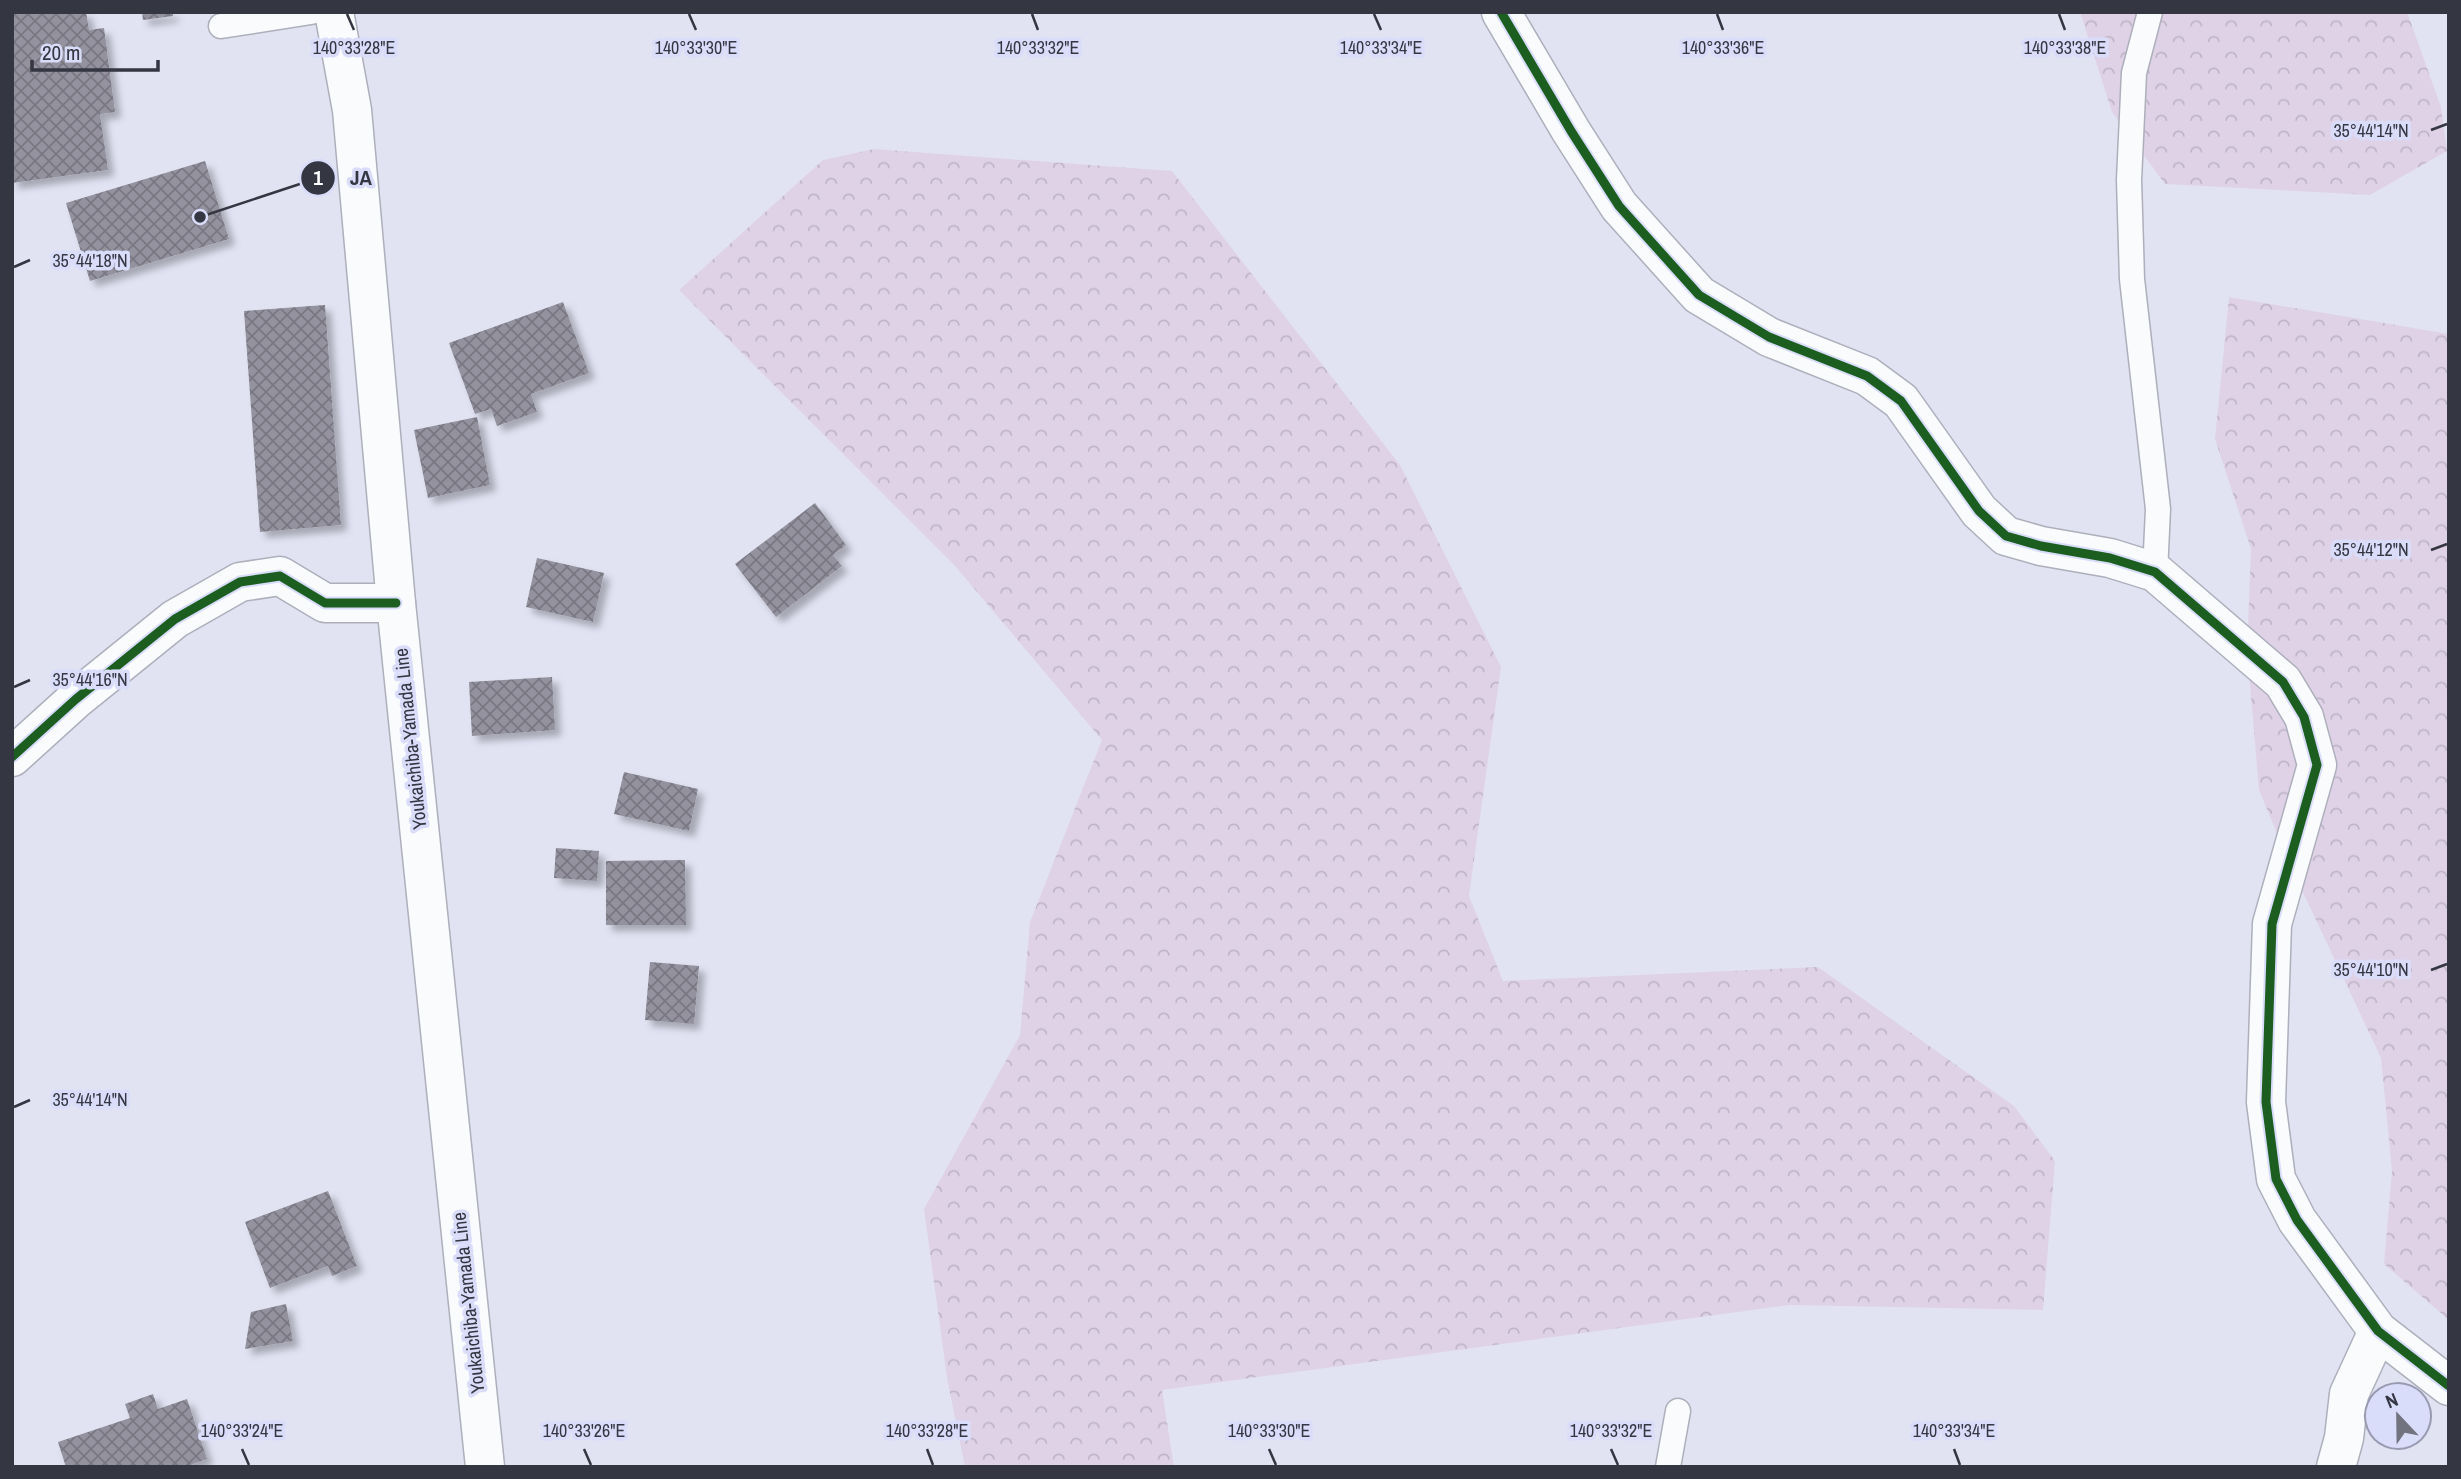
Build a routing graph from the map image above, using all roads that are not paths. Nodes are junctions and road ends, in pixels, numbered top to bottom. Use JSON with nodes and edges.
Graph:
{"nodes":[{"id":1,"x":311,"y":12,"type":"edge"},
{"id":2,"x":334,"y":12,"type":"edge"},
{"id":3,"x":1501,"y":12,"type":"edge"},
{"id":4,"x":2150,"y":12,"type":"edge"},
{"id":5,"x":221,"y":26,"type":"dead end"},
{"id":6,"x":2155,"y":572,"type":"junction"},
{"id":7,"x":396,"y":603,"type":"junction"},
{"id":8,"x":12,"y":757,"type":"edge"},
{"id":9,"x":2378,"y":1331,"type":"junction"},
{"id":10,"x":2449,"y":1386,"type":"edge"},
{"id":11,"x":1678,"y":1411,"type":"dead end"},
{"id":12,"x":485,"y":1467,"type":"edge"},
{"id":13,"x":1668,"y":1467,"type":"edge"},
{"id":14,"x":2336,"y":1467,"type":"edge"}],
"edges":[{"from":1,"to":5,"type":"lane"},
{"from":2,"to":7,"type":"street","name":"Youkaichiba-Yamada Line"},
{"from":3,"to":6,"type":"street"},
{"from":4,"to":6,"type":"lane"},
{"from":6,"to":9,"type":"street"},
{"from":7,"to":8,"type":"street"},
{"from":7,"to":12,"type":"street","name":"Youkaichiba-Yamada Line"},
{"from":9,"to":10,"type":"street"},
{"from":9,"to":14,"type":"street"},
{"from":11,"to":13,"type":"lane"}]}
